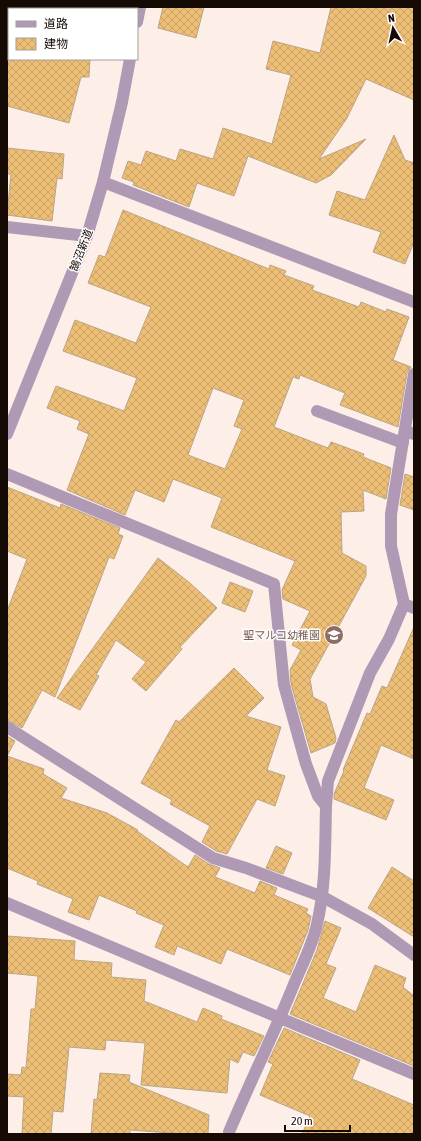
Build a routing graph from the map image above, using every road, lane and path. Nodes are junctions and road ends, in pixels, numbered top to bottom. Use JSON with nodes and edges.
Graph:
{"nodes":[{"id":1,"x":140,"y":7,"type":"edge"},
{"id":2,"x":138,"y":17,"type":"edge"},
{"id":3,"x":130,"y":60,"type":"edge"},
{"id":4,"x":103,"y":182,"type":"junction"},
{"id":5,"x":7,"y":227,"type":"edge"},
{"id":6,"x":87,"y":236,"type":"junction"},
{"id":7,"x":414,"y":302,"type":"edge"},
{"id":8,"x":414,"y":374,"type":"edge"},
{"id":9,"x":317,"y":411,"type":"dead end"},
{"id":10,"x":10,"y":421,"type":"edge"},
{"id":11,"x":409,"y":433,"type":"edge"},
{"id":12,"x":7,"y":434,"type":"edge"},
{"id":13,"x":403,"y":444,"type":"junction"},
{"id":14,"x":7,"y":474,"type":"edge"},
{"id":15,"x":409,"y":606,"type":"edge"},
{"id":16,"x":7,"y":727,"type":"edge"},
{"id":17,"x":326,"y":806,"type":"junction"},
{"id":18,"x":323,"y":897,"type":"junction"},
{"id":19,"x":7,"y":904,"type":"edge"},
{"id":20,"x":414,"y":955,"type":"edge"},
{"id":21,"x":280,"y":1018,"type":"junction"},
{"id":22,"x":414,"y":1074,"type":"edge"},
{"id":23,"x":229,"y":1133,"type":"edge"}],
"edges":[{"from":1,"to":2,"type":"street"},
{"from":3,"to":4,"type":"street","name":"鵠沼新道"},
{"from":4,"to":6,"type":"street","name":"鵠沼新道"},
{"from":4,"to":7,"type":"street"},
{"from":5,"to":6,"type":"street"},
{"from":6,"to":10,"type":"street","name":"鵠沼新道"},
{"from":8,"to":11,"type":"street"},
{"from":9,"to":13,"type":"street"},
{"from":10,"to":12,"type":"street","name":"鵠沼新道"},
{"from":11,"to":13,"type":"street"},
{"from":13,"to":15,"type":"street"},
{"from":14,"to":17,"type":"street"},
{"from":15,"to":17,"type":"street"},
{"from":16,"to":18,"type":"street"},
{"from":17,"to":18,"type":"street"},
{"from":18,"to":20,"type":"street"},
{"from":18,"to":21,"type":"street"},
{"from":19,"to":21,"type":"street"},
{"from":21,"to":22,"type":"street"},
{"from":21,"to":23,"type":"street"}]}
